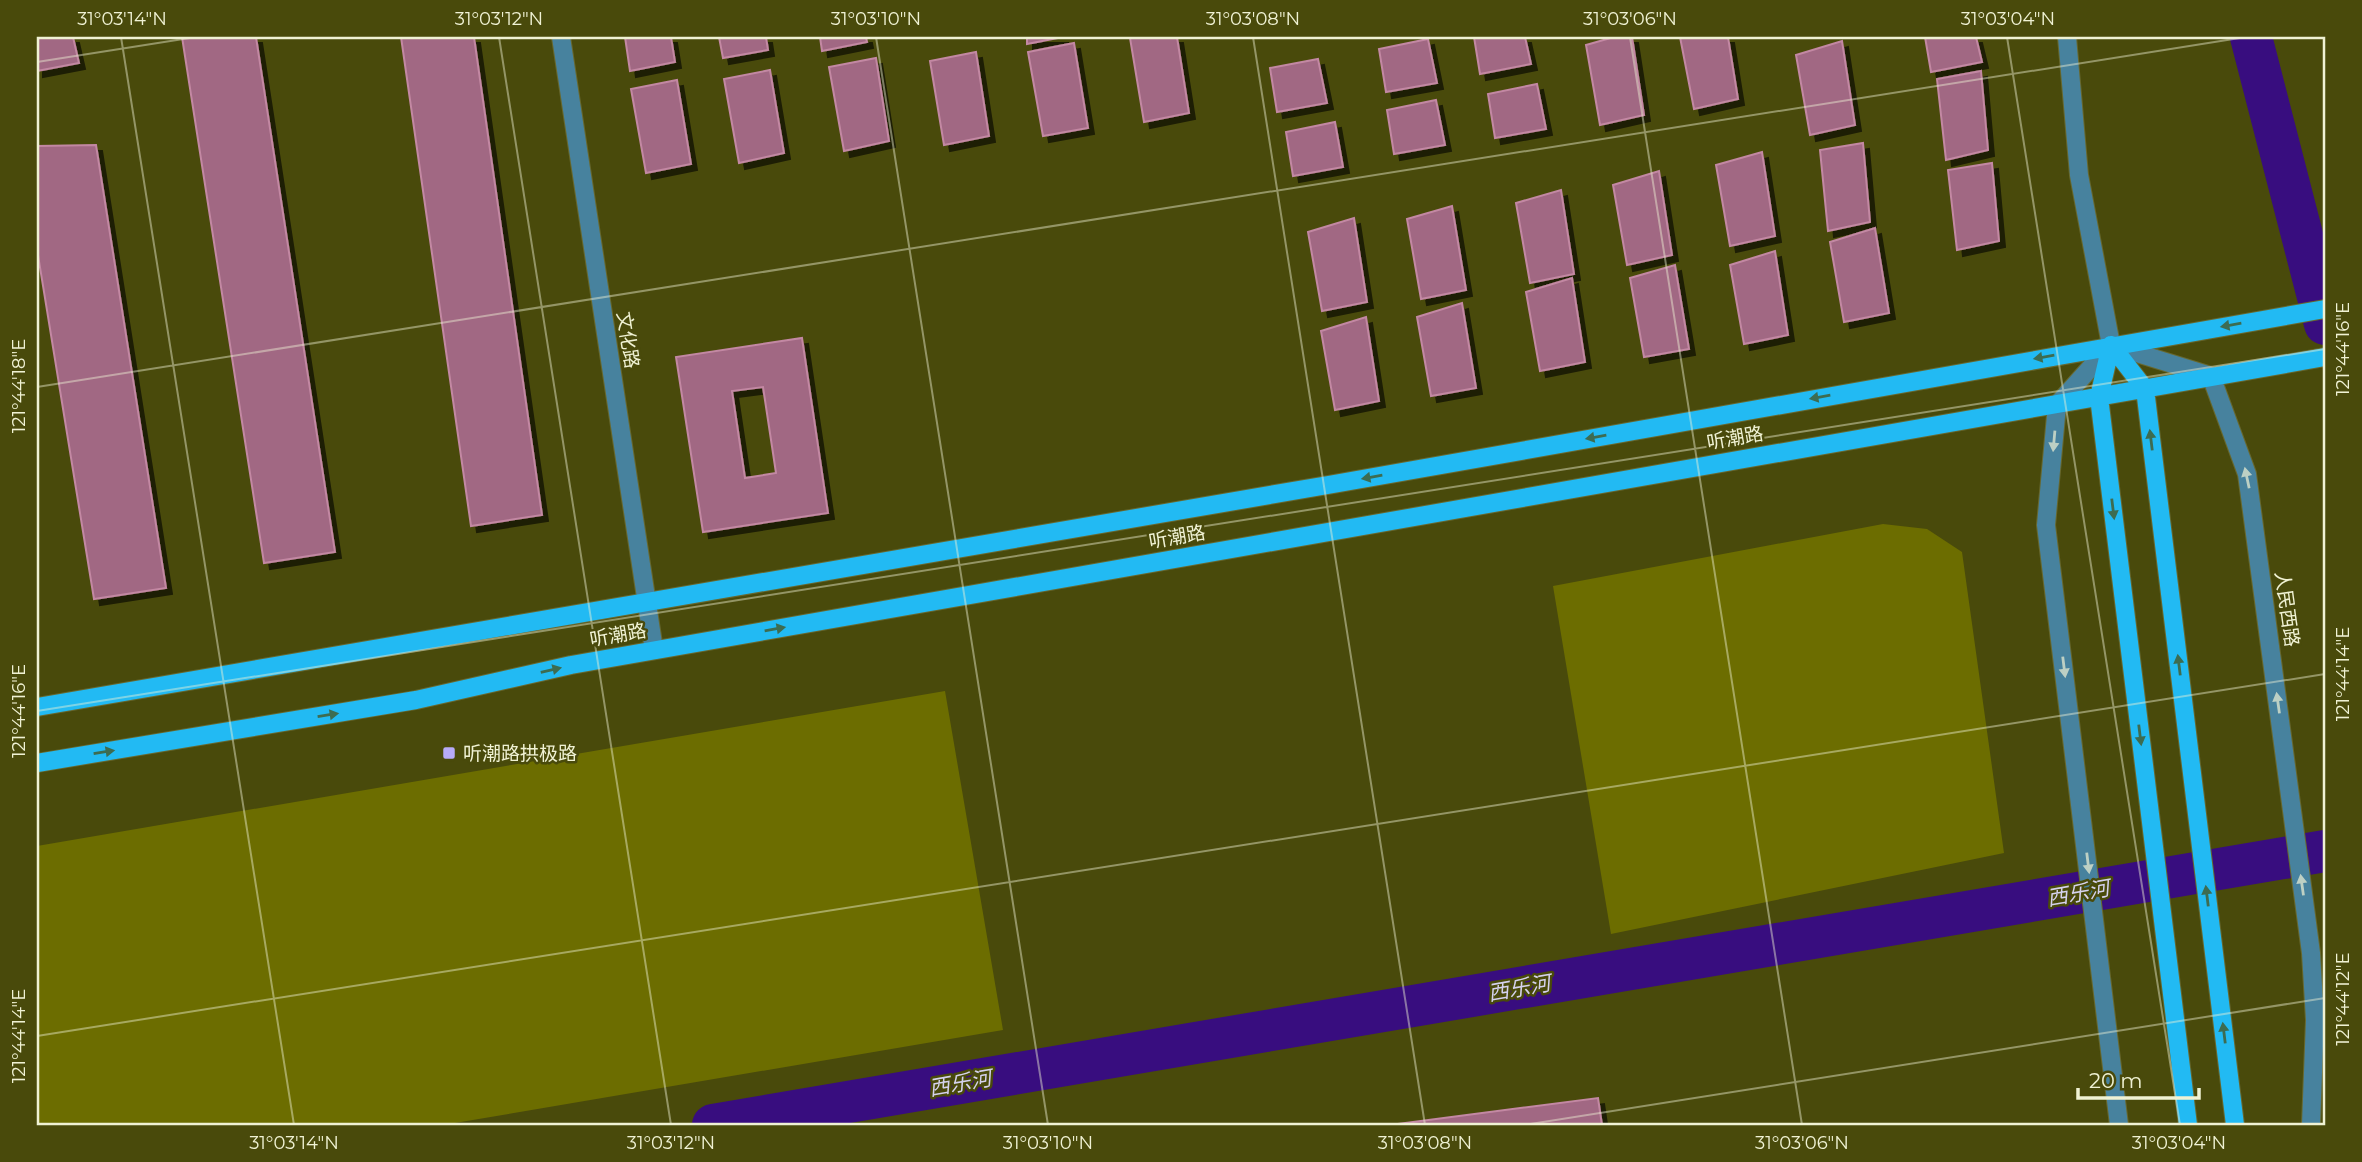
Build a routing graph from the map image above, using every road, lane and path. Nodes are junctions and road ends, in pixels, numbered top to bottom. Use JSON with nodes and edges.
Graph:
{"nodes":[{"id":1,"x":561,"y":37,"type":"edge"},
{"id":2,"x":2067,"y":37,"type":"edge"},
{"id":3,"x":2325,"y":309,"type":"edge"},
{"id":4,"x":2111,"y":345,"type":"junction"},
{"id":5,"x":2325,"y":357,"type":"edge"},
{"id":6,"x":2211,"y":376,"type":"junction"},
{"id":7,"x":2145,"y":389,"type":"junction"},
{"id":8,"x":2099,"y":397,"type":"junction"},
{"id":9,"x":2057,"y":405,"type":"junction"},
{"id":10,"x":647,"y":603,"type":"junction"},
{"id":11,"x":654,"y":650,"type":"junction"},
{"id":12,"x":37,"y":707,"type":"edge"},
{"id":13,"x":37,"y":764,"type":"edge"},
{"id":14,"x":2119,"y":1125,"type":"edge"},
{"id":15,"x":2188,"y":1125,"type":"edge"},
{"id":16,"x":2235,"y":1125,"type":"edge"},
{"id":17,"x":2311,"y":1125,"type":"edge"}],
"edges":[{"from":1,"to":10,"type":"street","name":"文化路"},
{"from":2,"to":4,"type":"street"},
{"from":3,"to":4,"type":"main road","name":"听潮路","one_way":true},
{"from":4,"to":6,"type":"street"},
{"from":4,"to":7,"type":"main road"},
{"from":4,"to":8,"type":"main road"},
{"from":4,"to":9,"type":"street"},
{"from":4,"to":10,"type":"main road","name":"听潮路","one_way":true},
{"from":5,"to":6,"type":"main road","name":"听潮路"},
{"from":6,"to":7,"type":"main road","name":"听潮路"},
{"from":17,"to":6,"type":"street","name":"人民西路","one_way":true},
{"from":7,"to":8,"type":"main road","name":"听潮路"},
{"from":16,"to":7,"type":"main road","one_way":true},
{"from":8,"to":9,"type":"main road","name":"听潮路"},
{"from":8,"to":15,"type":"main road","one_way":true},
{"from":11,"to":9,"type":"main road","name":"听潮路","one_way":true},
{"from":9,"to":14,"type":"street","one_way":true},
{"from":10,"to":11,"type":"street","name":"文化路"},
{"from":10,"to":12,"type":"main road","name":"听潮路"},
{"from":13,"to":11,"type":"main road","name":"听潮路","one_way":true}]}
